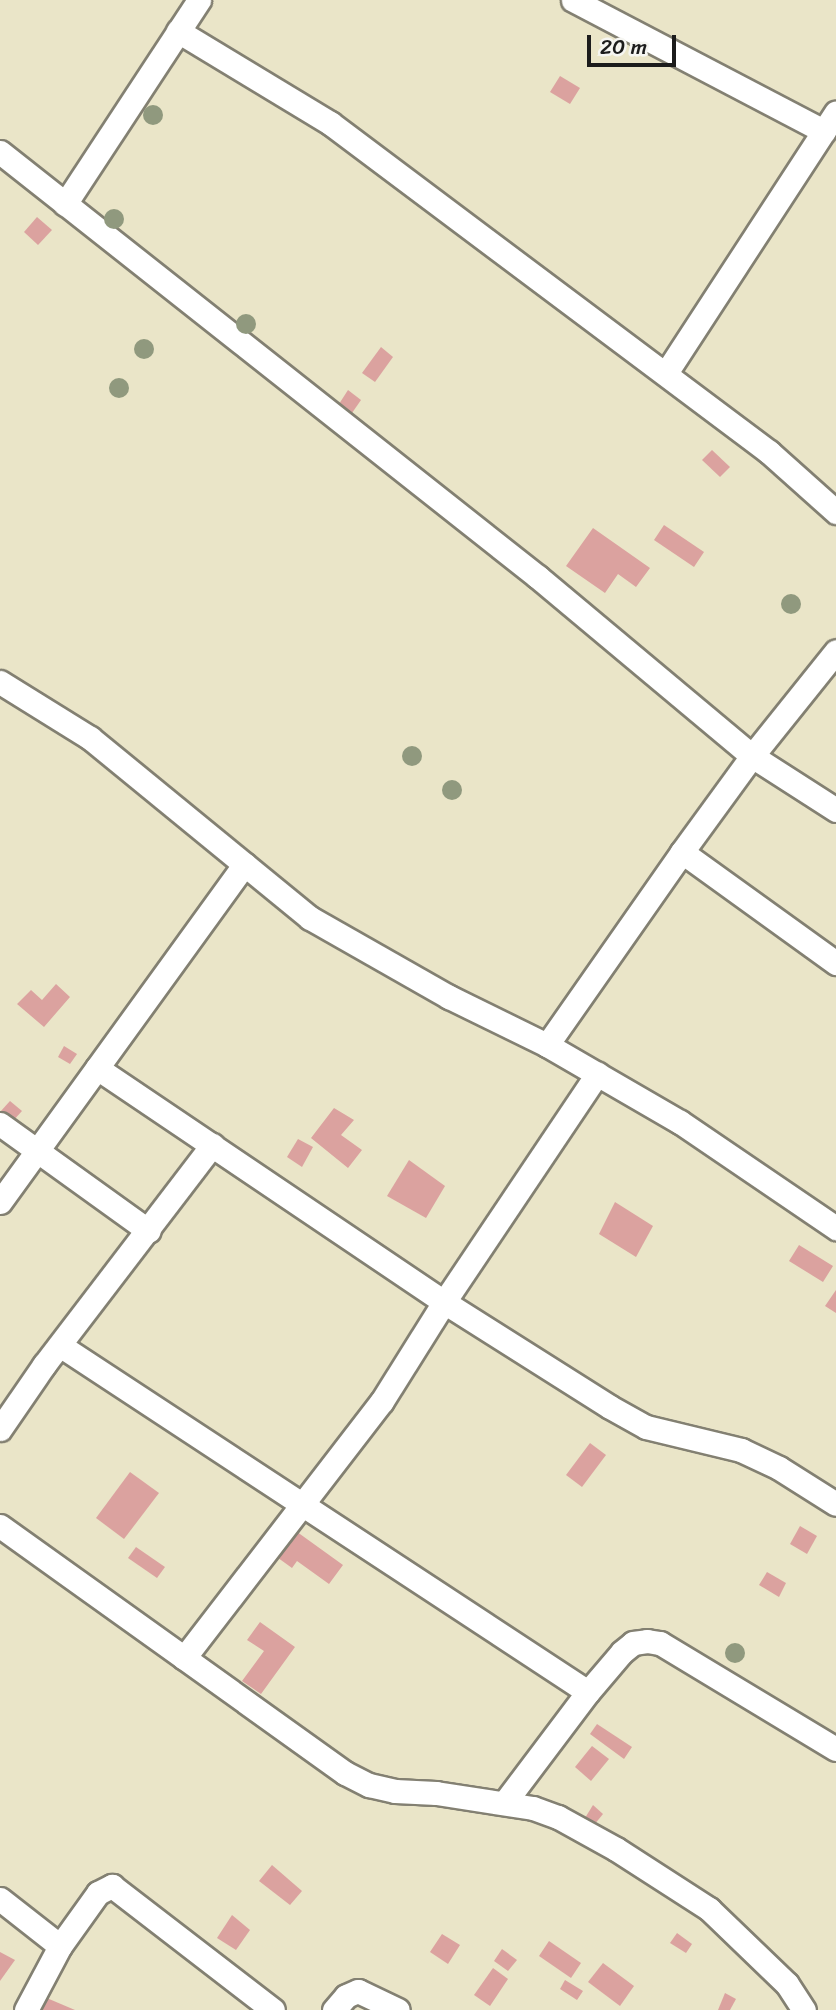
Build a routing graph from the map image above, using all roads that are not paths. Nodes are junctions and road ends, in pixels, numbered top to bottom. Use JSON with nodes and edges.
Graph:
{"nodes":[{"id":1,"x":199,"y":0,"type":"edge"},
{"id":2,"x":573,"y":0,"type":"edge"},
{"id":3,"x":178,"y":31,"type":"junction"},
{"id":4,"x":830,"y":122,"type":"edge"},
{"id":5,"x":0,"y":152,"type":"edge"},
{"id":6,"x":65,"y":204,"type":"junction"},
{"id":7,"x":666,"y":373,"type":"junction"},
{"id":8,"x":836,"y":512,"type":"edge"},
{"id":9,"x":836,"y":651,"type":"edge"},
{"id":10,"x":0,"y":682,"type":"edge"},
{"id":11,"x":752,"y":756,"type":"junction"},
{"id":12,"x":836,"y":810,"type":"edge"},
{"id":13,"x":682,"y":852,"type":"junction"},
{"id":14,"x":245,"y":864,"type":"junction"},
{"id":15,"x":836,"y":962,"type":"edge"},
{"id":16,"x":547,"y":1045,"type":"junction"},
{"id":17,"x":97,"y":1068,"type":"junction"},
{"id":18,"x":597,"y":1074,"type":"junction"},
{"id":19,"x":0,"y":1124,"type":"edge"},
{"id":20,"x":212,"y":1146,"type":"junction"},
{"id":21,"x":37,"y":1150,"type":"junction"},
{"id":22,"x":0,"y":1202,"type":"edge"},
{"id":23,"x":836,"y":1228,"type":"edge"},
{"id":24,"x":149,"y":1231,"type":"junction"},
{"id":25,"x":444,"y":1302,"type":"junction"},
{"id":26,"x":61,"y":1346,"type":"junction"},
{"id":27,"x":0,"y":1429,"type":"edge"},
{"id":28,"x":836,"y":1504,"type":"edge"},
{"id":29,"x":300,"y":1505,"type":"junction"},
{"id":30,"x":0,"y":1527,"type":"edge"},
{"id":31,"x":184,"y":1658,"type":"junction"},
{"id":32,"x":588,"y":1692,"type":"junction"},
{"id":33,"x":836,"y":1749,"type":"edge"},
{"id":34,"x":505,"y":1802,"type":"junction"},
{"id":35,"x":0,"y":1899,"type":"edge"},
{"id":36,"x":60,"y":1946,"type":"junction"},
{"id":37,"x":26,"y":2010,"type":"edge"},
{"id":38,"x":272,"y":2010,"type":"edge"},
{"id":39,"x":334,"y":2010,"type":"edge"},
{"id":40,"x":398,"y":2010,"type":"edge"},
{"id":41,"x":804,"y":2010,"type":"edge"}],
"edges":[{"from":1,"to":3,"type":"street"},
{"from":2,"to":4,"type":"street"},
{"from":3,"to":6,"type":"street"},
{"from":3,"to":7,"type":"street"},
{"from":4,"to":7,"type":"street"},
{"from":5,"to":6,"type":"street"},
{"from":6,"to":11,"type":"street"},
{"from":7,"to":8,"type":"street"},
{"from":9,"to":11,"type":"street"},
{"from":10,"to":14,"type":"street"},
{"from":11,"to":12,"type":"street"},
{"from":11,"to":13,"type":"street"},
{"from":13,"to":15,"type":"street"},
{"from":13,"to":16,"type":"street"},
{"from":14,"to":16,"type":"street"},
{"from":14,"to":17,"type":"street"},
{"from":16,"to":18,"type":"street"},
{"from":17,"to":20,"type":"street"},
{"from":17,"to":21,"type":"street"},
{"from":18,"to":23,"type":"street"},
{"from":18,"to":25,"type":"street"},
{"from":19,"to":21,"type":"street"},
{"from":20,"to":24,"type":"street"},
{"from":20,"to":25,"type":"street"},
{"from":21,"to":22,"type":"street"},
{"from":21,"to":24,"type":"street"},
{"from":24,"to":26,"type":"street"},
{"from":25,"to":28,"type":"street"},
{"from":25,"to":29,"type":"street"},
{"from":26,"to":27,"type":"street"},
{"from":26,"to":29,"type":"street"},
{"from":29,"to":31,"type":"street"},
{"from":29,"to":32,"type":"street"},
{"from":30,"to":31,"type":"street"},
{"from":31,"to":34,"type":"street"},
{"from":32,"to":33,"type":"street"},
{"from":32,"to":34,"type":"street"},
{"from":34,"to":41,"type":"street"},
{"from":35,"to":36,"type":"street"},
{"from":36,"to":37,"type":"street"},
{"from":36,"to":38,"type":"street"},
{"from":39,"to":40,"type":"street"}]}
